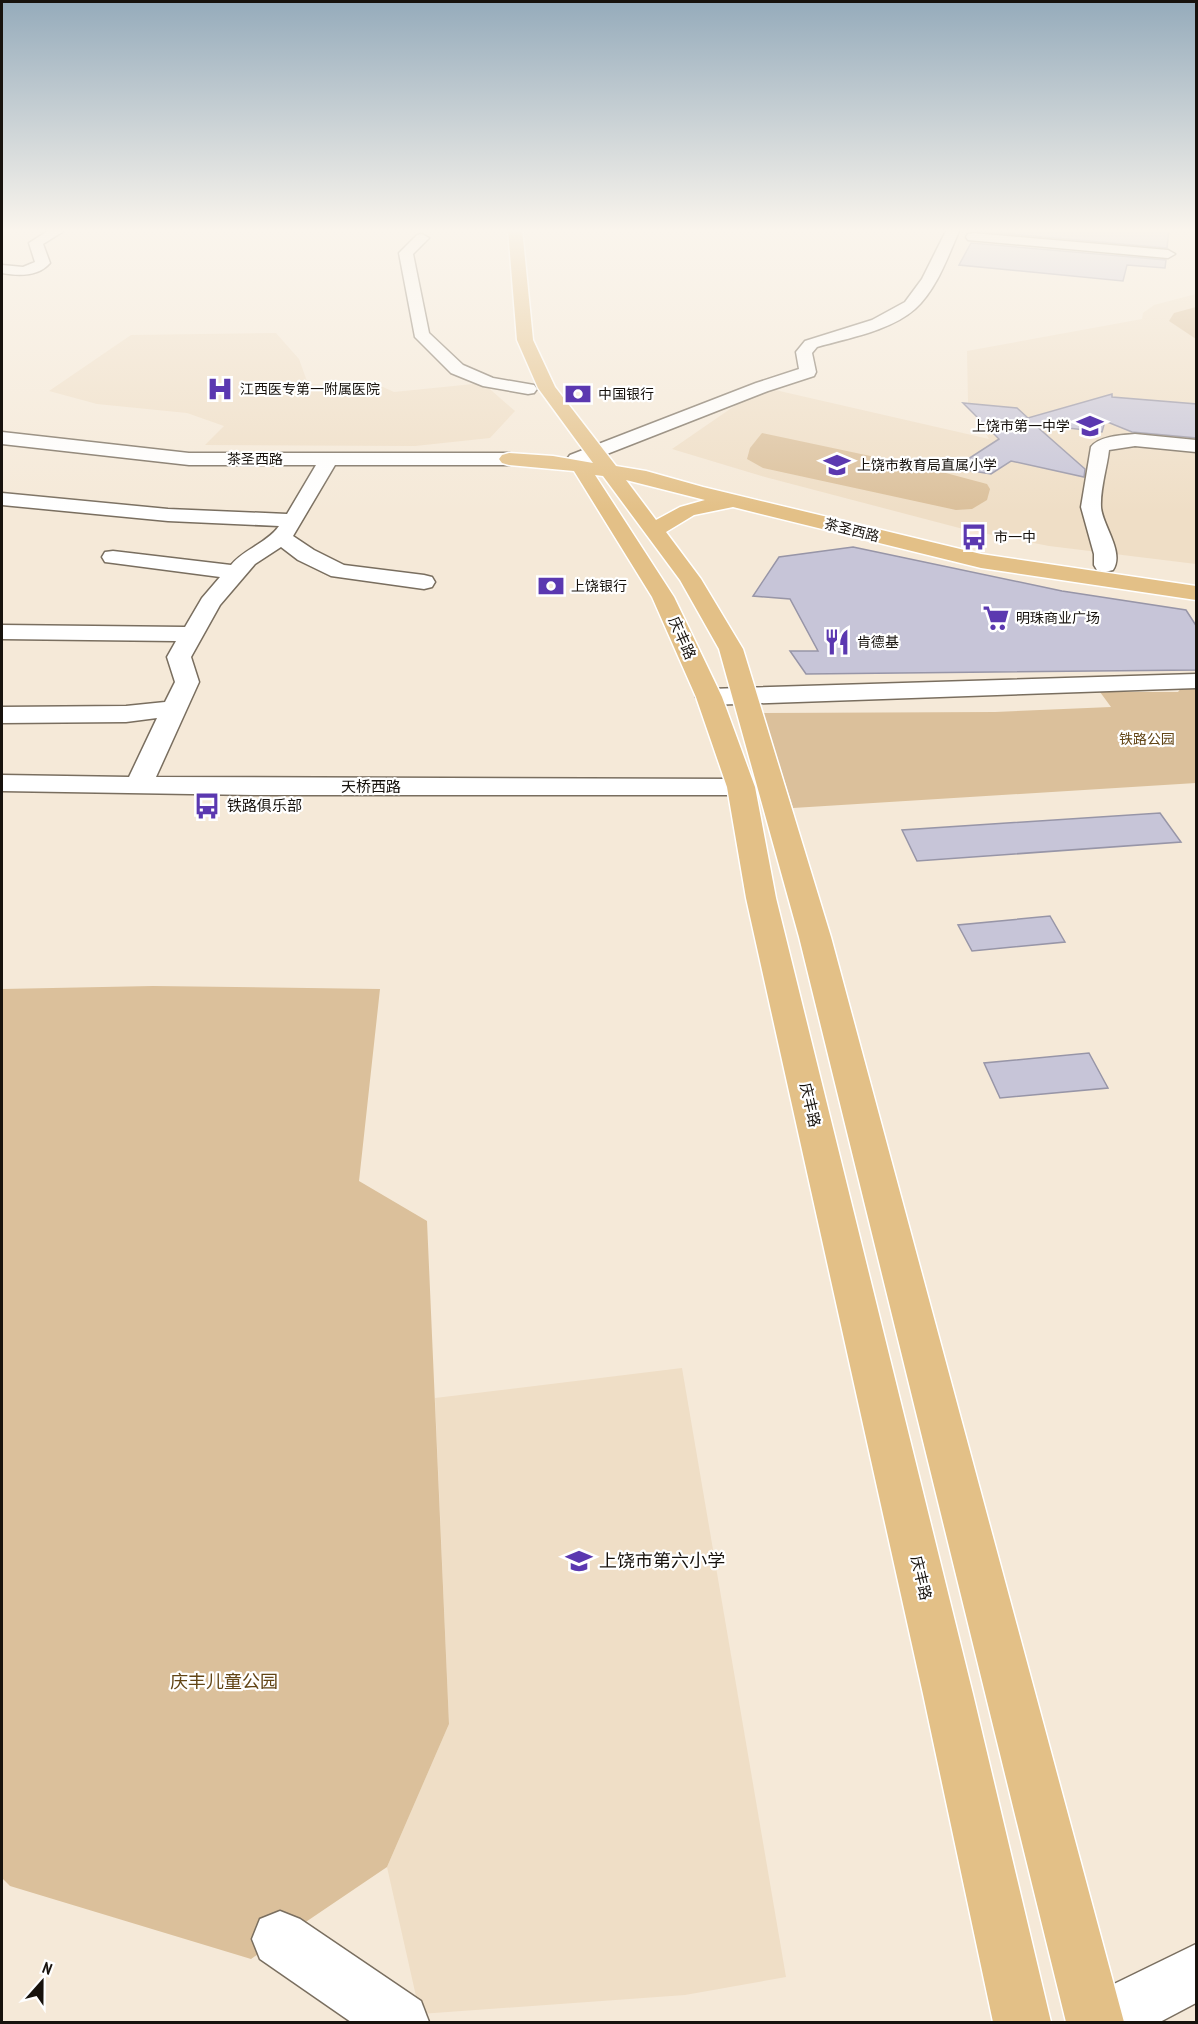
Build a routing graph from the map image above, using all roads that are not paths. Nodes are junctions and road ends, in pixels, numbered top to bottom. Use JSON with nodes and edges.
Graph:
{"nodes":[{"id":1,"x":419,"y":323,"type":"edge"},
{"id":2,"x":510,"y":323,"type":"edge"},
{"id":3,"x":524,"y":323,"type":"edge"},
{"id":4,"x":872,"y":323,"type":"edge"},
{"id":5,"x":528,"y":388,"type":"junction"},
{"id":6,"x":10,"y":439,"type":"edge"},
{"id":7,"x":1197,"y":446,"type":"edge"},
{"id":8,"x":2,"y":451,"type":"edge"},
{"id":9,"x":509,"y":459,"type":"joint"},
{"id":10,"x":328,"y":460,"type":"junction"},
{"id":11,"x":603,"y":462,"type":"junction"},
{"id":12,"x":579,"y":463,"type":"junction"},
{"id":13,"x":2,"y":500,"type":"edge"},
{"id":14,"x":739,"y":503,"type":"junction"},
{"id":15,"x":287,"y":529,"type":"junction"},
{"id":16,"x":654,"y":531,"type":"junction"},
{"id":17,"x":114,"y":557,"type":"dead end"},
{"id":18,"x":1105,"y":564,"type":"junction"},
{"id":19,"x":236,"y":572,"type":"junction"},
{"id":20,"x":1197,"y":578,"type":"edge"},
{"id":21,"x":424,"y":582,"type":"dead end"},
{"id":22,"x":1197,"y":593,"type":"edge"},
{"id":23,"x":2,"y":632,"type":"edge"},
{"id":24,"x":192,"y":634,"type":"junction"},
{"id":25,"x":1197,"y":681,"type":"edge"},
{"id":26,"x":727,"y":697,"type":"junction"},
{"id":27,"x":175,"y":709,"type":"junction"},
{"id":28,"x":2,"y":715,"type":"edge"},
{"id":29,"x":2,"y":783,"type":"edge"},
{"id":30,"x":139,"y":785,"type":"junction"},
{"id":31,"x":741,"y":787,"type":"junction"},
{"id":32,"x":280,"y":1939,"type":"dead end"},
{"id":33,"x":1197,"y":1973,"type":"edge"},
{"id":34,"x":400,"y":2022,"type":"edge"},
{"id":35,"x":1022,"y":2022,"type":"edge"},
{"id":36,"x":1095,"y":2022,"type":"edge"},
{"id":37,"x":1100,"y":2022,"type":"edge"}],
"edges":[{"from":1,"to":5,"type":"street"},
{"from":2,"to":5,"type":"main road","name":"庆丰路"},
{"from":3,"to":11,"type":"main road"},
{"from":4,"to":11,"type":"street"},
{"from":5,"to":12,"type":"main road","name":"庆丰路"},
{"from":6,"to":8,"type":"street"},
{"from":6,"to":10,"type":"street","name":"茶圣西路"},
{"from":7,"to":18,"type":"street"},
{"from":9,"to":10,"type":"street","name":"茶圣西路"},
{"from":9,"to":12,"type":"main road","name":"茶圣西路"},
{"from":10,"to":15,"type":"street"},
{"from":11,"to":12,"type":"main road","name":"茶圣西路"},
{"from":11,"to":14,"type":"main road","name":"茶圣西路"},
{"from":11,"to":16,"type":"main road"},
{"from":11,"to":18,"type":"main road","name":"茶圣西路"},
{"from":12,"to":26,"type":"main road","name":"庆丰路"},
{"from":13,"to":15,"type":"street"},
{"from":14,"to":16,"type":"main road"},
{"from":14,"to":22,"type":"main road","name":"茶圣西路"},
{"from":15,"to":19,"type":"street"},
{"from":15,"to":21,"type":"street"},
{"from":16,"to":26,"type":"main road"},
{"from":17,"to":19,"type":"street"},
{"from":18,"to":20,"type":"main road","name":"茶圣西路"},
{"from":19,"to":24,"type":"street"},
{"from":23,"to":24,"type":"street"},
{"from":24,"to":27,"type":"street"},
{"from":25,"to":26,"type":"street"},
{"from":26,"to":31,"type":"main road","name":"庆丰路"},
{"from":26,"to":36,"type":"main road"},
{"from":27,"to":28,"type":"street"},
{"from":27,"to":30,"type":"street"},
{"from":29,"to":30,"type":"street","name":"天桥西路"},
{"from":30,"to":31,"type":"street","name":"天桥西路"},
{"from":31,"to":35,"type":"main road","name":"庆丰路"},
{"from":32,"to":34,"type":"street"},
{"from":33,"to":37,"type":"street"}]}
